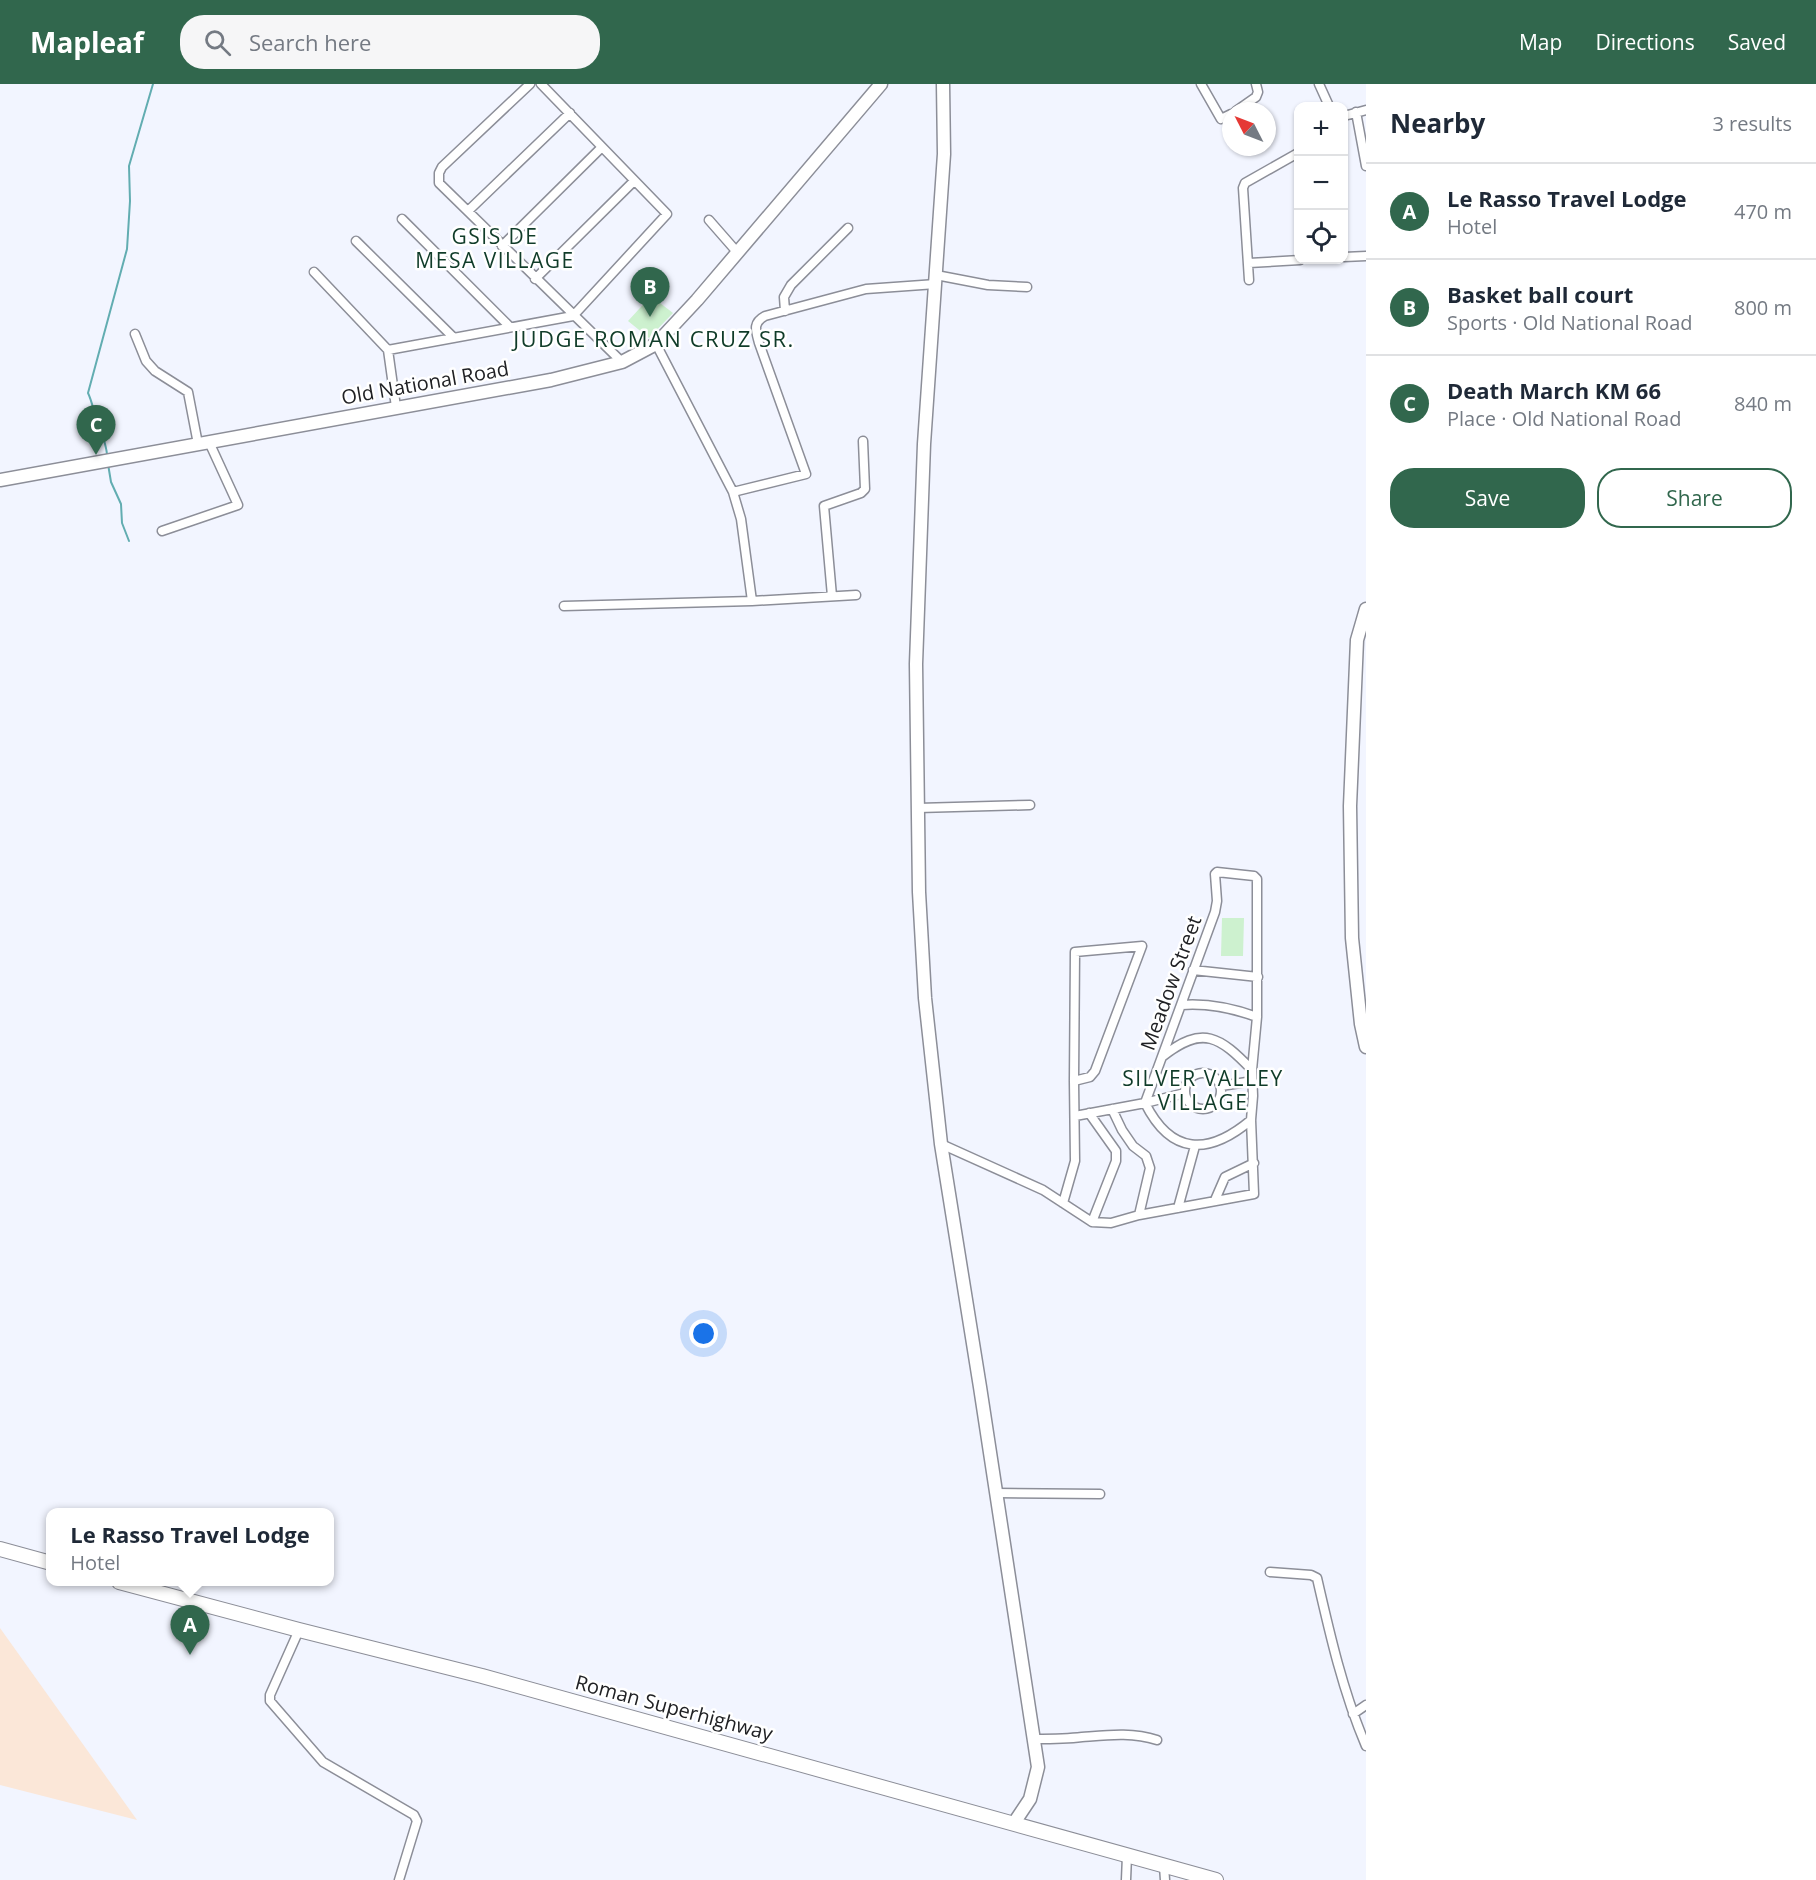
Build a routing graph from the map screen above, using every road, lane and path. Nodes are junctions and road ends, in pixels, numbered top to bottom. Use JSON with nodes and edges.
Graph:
{"nodes":[{"id":1,"x":530,"y":84,"type":"edge"},
{"id":2,"x":541,"y":84,"type":"edge"},
{"id":3,"x":881,"y":84,"type":"edge"},
{"id":4,"x":942,"y":84,"type":"edge"},
{"id":5,"x":1201,"y":84,"type":"edge"},
{"id":6,"x":1256,"y":84,"type":"edge"},
{"id":7,"x":1320,"y":84,"type":"edge"},
{"id":8,"x":1249,"y":102,"type":"edge"},
{"id":9,"x":1327,"y":102,"type":"edge"},
{"id":10,"x":1366,"y":110,"type":"edge"},
{"id":11,"x":570,"y":112,"type":"junction"},
{"id":12,"x":1356,"y":112,"type":"junction"},
{"id":13,"x":1348,"y":115,"type":"edge"},
{"id":14,"x":1222,"y":119,"type":"edge"},
{"id":15,"x":602,"y":147,"type":"junction"},
{"id":16,"x":1294,"y":156,"type":"edge"},
{"id":17,"x":1366,"y":166,"type":"edge"},
{"id":18,"x":634,"y":181,"type":"junction"},
{"id":19,"x":468,"y":211,"type":"junction"},
{"id":20,"x":402,"y":219,"type":"dead end"},
{"id":21,"x":709,"y":220,"type":"dead end"},
{"id":22,"x":848,"y":228,"type":"dead end"},
{"id":23,"x":356,"y":241,"type":"dead end"},
{"id":24,"x":502,"y":246,"type":"junction"},
{"id":25,"x":737,"y":252,"type":"junction"},
{"id":26,"x":1366,"y":256,"type":"edge"},
{"id":27,"x":1348,"y":257,"type":"edge"},
{"id":28,"x":1294,"y":260,"type":"edge"},
{"id":29,"x":1249,"y":263,"type":"junction"},
{"id":30,"x":314,"y":272,"type":"dead end"},
{"id":31,"x":535,"y":279,"type":"junction"},
{"id":32,"x":936,"y":280,"type":"junction"},
{"id":33,"x":1249,"y":280,"type":"dead end"},
{"id":34,"x":1027,"y":287,"type":"dead end"},
{"id":35,"x":785,"y":311,"type":"junction"},
{"id":36,"x":573,"y":316,"type":"junction"},
{"id":37,"x":510,"y":327,"type":"junction"},
{"id":38,"x":135,"y":334,"type":"dead end"},
{"id":39,"x":453,"y":337,"type":"junction"},
{"id":40,"x":656,"y":344,"type":"junction"},
{"id":41,"x":388,"y":350,"type":"junction"},
{"id":42,"x":622,"y":363,"type":"junction"},
{"id":43,"x":396,"y":407,"type":"junction"},
{"id":44,"x":863,"y":441,"type":"dead end"},
{"id":45,"x":203,"y":443,"type":"junction"},
{"id":46,"x":0,"y":480,"type":"edge"},
{"id":47,"x":733,"y":492,"type":"junction"},
{"id":48,"x":162,"y":531,"type":"dead end"},
{"id":49,"x":856,"y":595,"type":"dead end"},
{"id":50,"x":832,"y":596,"type":"junction"},
{"id":51,"x":752,"y":601,"type":"junction"},
{"id":52,"x":564,"y":606,"type":"dead end"},
{"id":53,"x":1366,"y":609,"type":"edge"},
{"id":54,"x":1362,"y":640,"type":"edge"},
{"id":55,"x":1030,"y":805,"type":"dead end"},
{"id":56,"x":918,"y":808,"type":"junction"},
{"id":57,"x":1193,"y":970,"type":"junction"},
{"id":58,"x":1257,"y":976,"type":"junction"},
{"id":59,"x":1182,"y":1005,"type":"junction"},
{"id":60,"x":1257,"y":1017,"type":"junction"},
{"id":61,"x":1364,"y":1024,"type":"edge"},
{"id":62,"x":1366,"y":1047,"type":"edge"},
{"id":63,"x":1160,"y":1058,"type":"junction"},
{"id":64,"x":1252,"y":1070,"type":"junction"},
{"id":65,"x":1074,"y":1081,"type":"junction"},
{"id":66,"x":1253,"y":1081,"type":"junction"},
{"id":67,"x":1221,"y":1086,"type":"junction"},
{"id":68,"x":1185,"y":1093,"type":"junction"},
{"id":69,"x":1145,"y":1103,"type":"junction"},
{"id":70,"x":1112,"y":1109,"type":"junction"},
{"id":71,"x":1089,"y":1113,"type":"junction"},
{"id":72,"x":1075,"y":1116,"type":"junction"},
{"id":73,"x":1251,"y":1120,"type":"junction"},
{"id":74,"x":941,"y":1144,"type":"junction"},
{"id":75,"x":1194,"y":1146,"type":"junction"},
{"id":76,"x":1254,"y":1163,"type":"junction"},
{"id":77,"x":1215,"y":1200,"type":"junction"},
{"id":78,"x":1063,"y":1203,"type":"junction"},
{"id":79,"x":1178,"y":1208,"type":"junction"},
{"id":80,"x":1139,"y":1215,"type":"junction"},
{"id":81,"x":1092,"y":1222,"type":"junction"},
{"id":82,"x":996,"y":1493,"type":"junction"},
{"id":83,"x":1100,"y":1494,"type":"dead end"},
{"id":84,"x":0,"y":1549,"type":"edge"},
{"id":85,"x":46,"y":1562,"type":"edge"},
{"id":86,"x":1270,"y":1572,"type":"dead end"},
{"id":87,"x":137,"y":1586,"type":"edge"},
{"id":88,"x":299,"y":1630,"type":"junction"},
{"id":89,"x":1366,"y":1705,"type":"edge"},
{"id":90,"x":1353,"y":1714,"type":"junction"},
{"id":91,"x":1035,"y":1739,"type":"junction"},
{"id":92,"x":1157,"y":1740,"type":"dead end"},
{"id":93,"x":1366,"y":1746,"type":"edge"},
{"id":94,"x":1014,"y":1824,"type":"junction"},
{"id":95,"x":1127,"y":1856,"type":"junction"},
{"id":96,"x":1164,"y":1873,"type":"edge"},
{"id":97,"x":1126,"y":1879,"type":"edge"},
{"id":98,"x":399,"y":1880,"type":"edge"},
{"id":99,"x":1216,"y":1880,"type":"edge"}],
"edges":[{"from":1,"to":19,"type":"street"},
{"from":2,"to":11,"type":"street"},
{"from":3,"to":25,"type":"street","name":"Old National Road"},
{"from":4,"to":32,"type":"street"},
{"from":5,"to":14,"type":"street"},
{"from":6,"to":8,"type":"street"},
{"from":7,"to":9,"type":"street"},
{"from":10,"to":12,"type":"street"},
{"from":11,"to":15,"type":"street"},
{"from":11,"to":19,"type":"street"},
{"from":12,"to":13,"type":"street"},
{"from":12,"to":17,"type":"street"},
{"from":15,"to":18,"type":"street"},
{"from":15,"to":24,"type":"street"},
{"from":16,"to":29,"type":"street"},
{"from":18,"to":31,"type":"street"},
{"from":18,"to":36,"type":"street"},
{"from":19,"to":24,"type":"street"},
{"from":20,"to":37,"type":"street"},
{"from":21,"to":25,"type":"street"},
{"from":22,"to":35,"type":"street"},
{"from":23,"to":39,"type":"street"},
{"from":24,"to":31,"type":"street"},
{"from":25,"to":40,"type":"street","name":"Old National Road"},
{"from":26,"to":27,"type":"street"},
{"from":28,"to":29,"type":"street"},
{"from":29,"to":33,"type":"street"},
{"from":30,"to":41,"type":"street"},
{"from":31,"to":36,"type":"street"},
{"from":32,"to":34,"type":"street"},
{"from":32,"to":35,"type":"street"},
{"from":32,"to":56,"type":"street"},
{"from":35,"to":47,"type":"street"},
{"from":36,"to":37,"type":"street"},
{"from":36,"to":42,"type":"street"},
{"from":37,"to":39,"type":"street"},
{"from":38,"to":45,"type":"street"},
{"from":39,"to":41,"type":"street"},
{"from":40,"to":42,"type":"street","name":"Old National Road"},
{"from":40,"to":47,"type":"street"},
{"from":41,"to":43,"type":"street"},
{"from":42,"to":43,"type":"street","name":"Old National Road"},
{"from":43,"to":45,"type":"street","name":"Old National Road"},
{"from":44,"to":50,"type":"street"},
{"from":45,"to":46,"type":"street","name":"Old National Road"},
{"from":45,"to":48,"type":"street"},
{"from":47,"to":51,"type":"street"},
{"from":49,"to":50,"type":"street"},
{"from":50,"to":51,"type":"street"},
{"from":51,"to":52,"type":"street"},
{"from":53,"to":54,"type":"street"},
{"from":54,"to":61,"type":"street"},
{"from":55,"to":56,"type":"street"},
{"from":56,"to":74,"type":"street"},
{"from":57,"to":58,"type":"street"},
{"from":57,"to":58,"type":"street","name":"Meadow Street"},
{"from":57,"to":59,"type":"street","name":"Meadow Street"},
{"from":58,"to":60,"type":"street"},
{"from":59,"to":60,"type":"street"},
{"from":59,"to":63,"type":"street","name":"Meadow Street"},
{"from":60,"to":64,"type":"street"},
{"from":61,"to":62,"type":"street"},
{"from":63,"to":64,"type":"street"},
{"from":63,"to":69,"type":"street","name":"Meadow Street"},
{"from":64,"to":66,"type":"street"},
{"from":65,"to":65,"type":"street"},
{"from":65,"to":72,"type":"street"},
{"from":66,"to":67,"type":"street"},
{"from":66,"to":73,"type":"street"},
{"from":67,"to":68,"type":"street"},
{"from":67,"to":68,"type":"street"},
{"from":68,"to":69,"type":"street"},
{"from":69,"to":70,"type":"street"},
{"from":69,"to":75,"type":"street"},
{"from":70,"to":71,"type":"street"},
{"from":70,"to":80,"type":"street"},
{"from":71,"to":72,"type":"street"},
{"from":71,"to":81,"type":"street"},
{"from":72,"to":78,"type":"street"},
{"from":73,"to":75,"type":"street"},
{"from":73,"to":76,"type":"street"},
{"from":74,"to":78,"type":"street"},
{"from":74,"to":82,"type":"street"},
{"from":75,"to":79,"type":"street"},
{"from":76,"to":77,"type":"street"},
{"from":76,"to":77,"type":"street"},
{"from":77,"to":79,"type":"street"},
{"from":78,"to":81,"type":"street"},
{"from":79,"to":80,"type":"street"},
{"from":80,"to":81,"type":"street"},
{"from":82,"to":83,"type":"street"},
{"from":82,"to":91,"type":"street"},
{"from":84,"to":85,"type":"main road"},
{"from":86,"to":90,"type":"street"},
{"from":87,"to":88,"type":"main road","name":"Roman Superhighway"},
{"from":88,"to":94,"type":"main road","name":"Roman Superhighway"},
{"from":88,"to":98,"type":"street"},
{"from":89,"to":90,"type":"street"},
{"from":90,"to":93,"type":"street"},
{"from":91,"to":92,"type":"street"},
{"from":91,"to":94,"type":"street"},
{"from":94,"to":95,"type":"main road","name":"Roman Superhighway"},
{"from":95,"to":96,"type":"main road","name":"Roman Superhighway"},
{"from":95,"to":97,"type":"street"},
{"from":96,"to":99,"type":"main road","name":"Roman Superhighway"}]}
